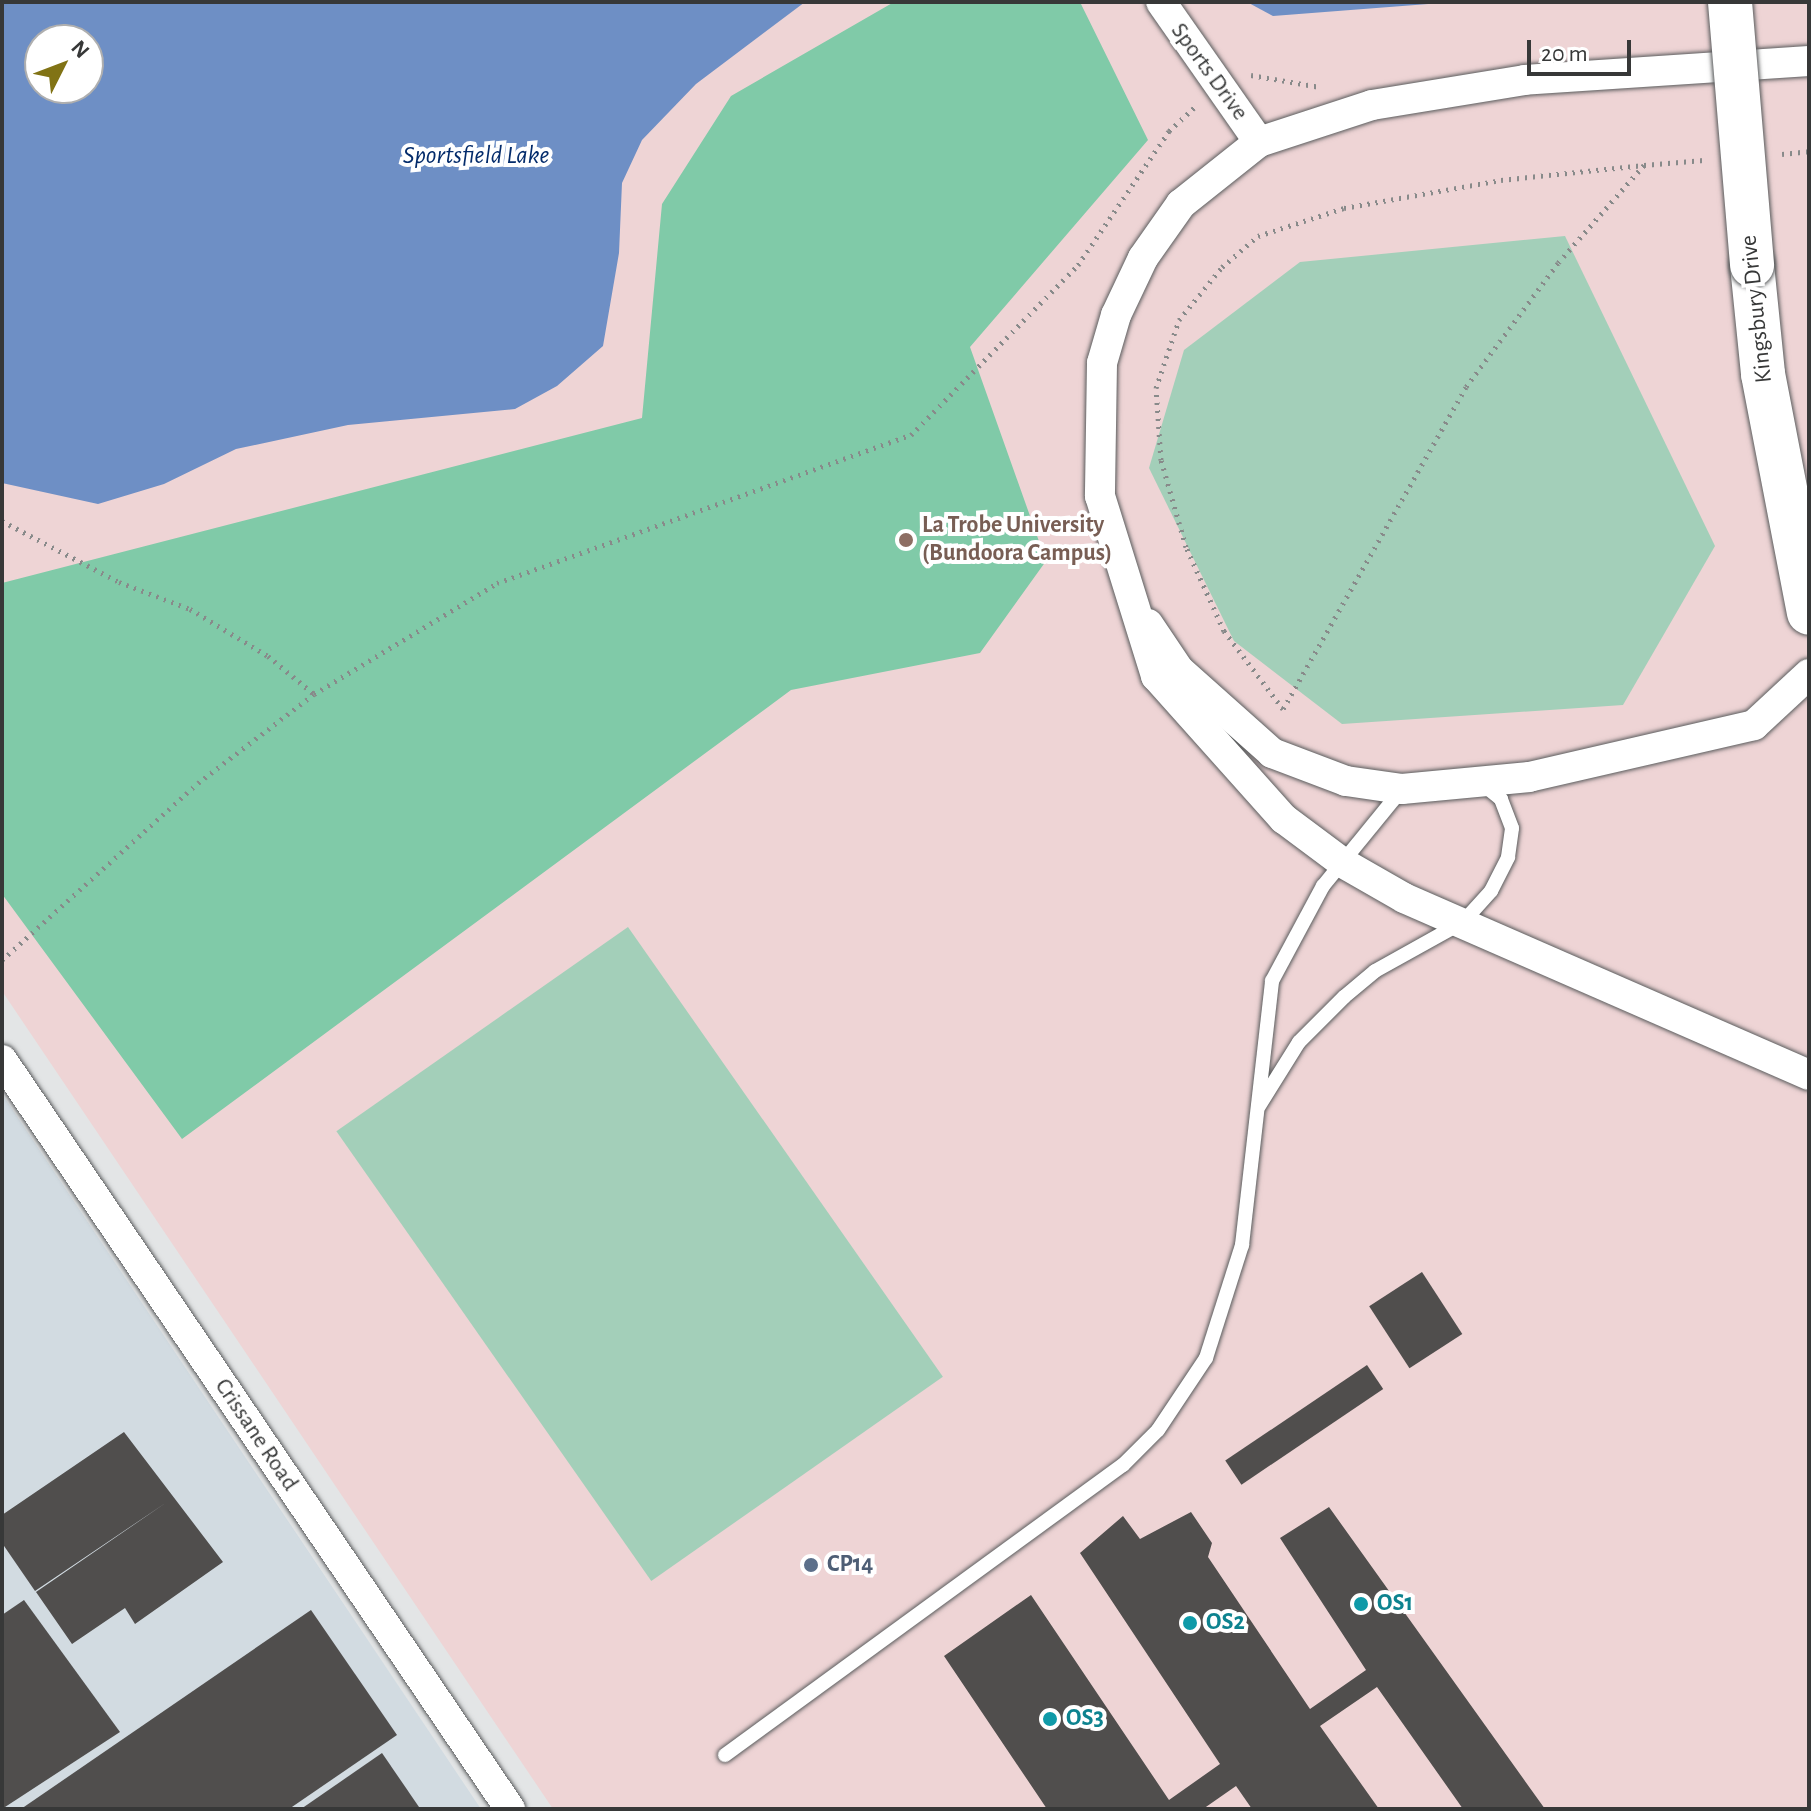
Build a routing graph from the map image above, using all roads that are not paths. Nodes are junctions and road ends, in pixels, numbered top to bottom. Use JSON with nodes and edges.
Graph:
{"nodes":[{"id":1,"x":1161,"y":2,"type":"edge"},
{"id":2,"x":1730,"y":2,"type":"edge"},
{"id":3,"x":1809,"y":61,"type":"edge"},
{"id":4,"x":1259,"y":142,"type":"junction"},
{"id":5,"x":1124,"y":589,"type":"junction"},
{"id":6,"x":1809,"y":613,"type":"edge"},
{"id":7,"x":1809,"y":674,"type":"edge"},
{"id":8,"x":1483,"y":784,"type":"junction"},
{"id":9,"x":1402,"y":789,"type":"junction"},
{"id":10,"x":1343,"y":863,"type":"junction"},
{"id":11,"x":1463,"y":922,"type":"junction"},
{"id":12,"x":2,"y":1060,"type":"edge"},
{"id":13,"x":1809,"y":1075,"type":"edge"},
{"id":14,"x":1257,"y":1110,"type":"junction"},
{"id":15,"x":725,"y":1755,"type":"dead end"},
{"id":16,"x":510,"y":1809,"type":"edge"}],
"edges":[{"from":1,"to":4,"type":"street","name":"Sports Drive"},
{"from":2,"to":6,"type":"main road","name":"Kingsbury Drive","bridge":true},
{"from":3,"to":4,"type":"street"},
{"from":4,"to":5,"type":"street"},
{"from":5,"to":9,"type":"street"},
{"from":5,"to":10,"type":"street"},
{"from":7,"to":8,"type":"street"},
{"from":8,"to":9,"type":"street"},
{"from":8,"to":11,"type":"lane"},
{"from":9,"to":10,"type":"lane"},
{"from":10,"to":11,"type":"street"},
{"from":10,"to":14,"type":"lane"},
{"from":11,"to":13,"type":"street"},
{"from":11,"to":14,"type":"lane"},
{"from":12,"to":16,"type":"street","name":"Crissane Road"},
{"from":14,"to":15,"type":"lane"}]}
